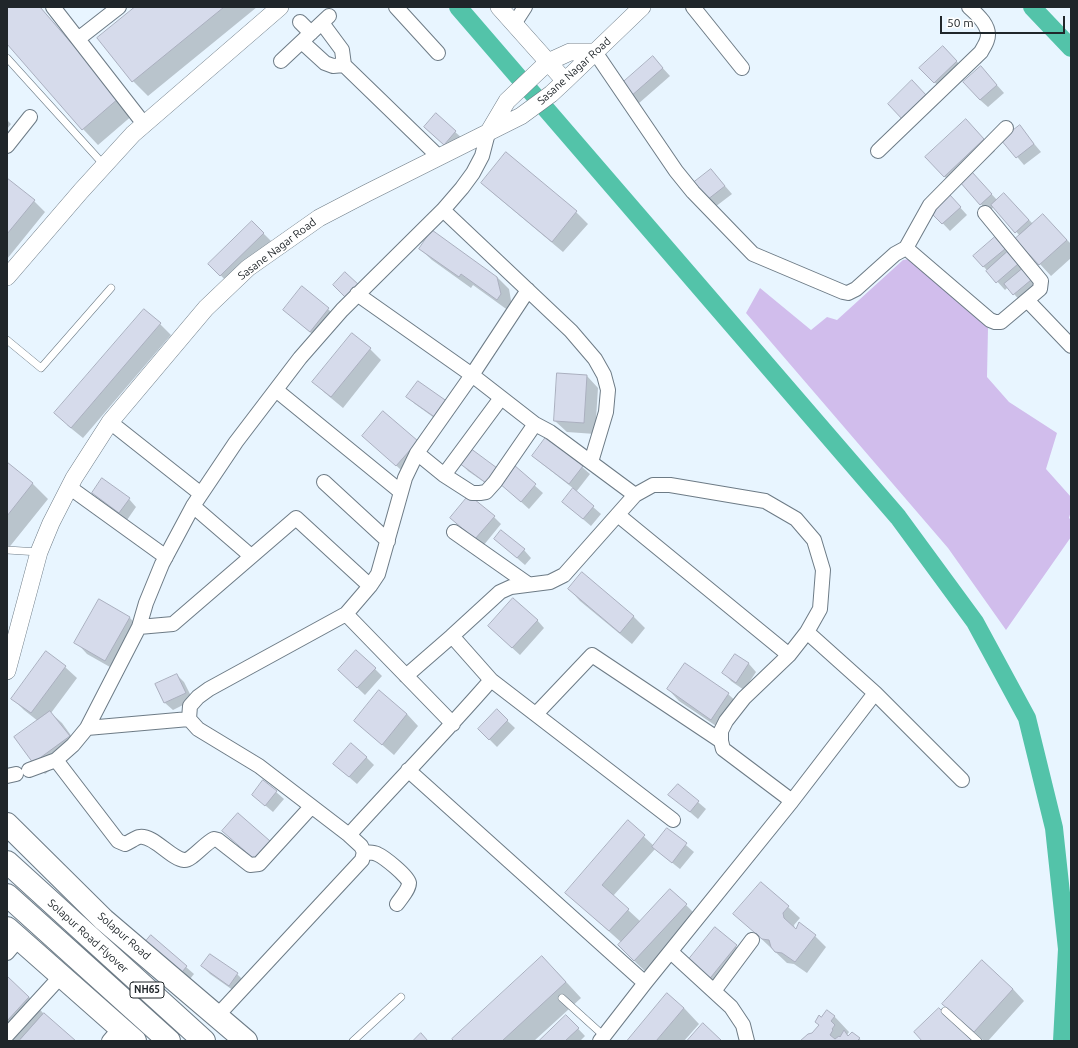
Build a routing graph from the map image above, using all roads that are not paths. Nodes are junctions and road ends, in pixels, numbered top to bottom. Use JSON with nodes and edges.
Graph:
{"nodes":[{"id":1,"x":53,"y":7,"type":"edge"},
{"id":2,"x":119,"y":7,"type":"edge"},
{"id":3,"x":280,"y":7,"type":"edge"},
{"id":4,"x":396,"y":7,"type":"edge"},
{"id":5,"x":499,"y":7,"type":"edge"},
{"id":6,"x":525,"y":7,"type":"edge"},
{"id":7,"x":642,"y":7,"type":"edge"},
{"id":8,"x":693,"y":7,"type":"edge"},
{"id":9,"x":969,"y":7,"type":"edge"},
{"id":10,"x":300,"y":22,"type":"dead end"},
{"id":11,"x":514,"y":24,"type":"junction"},
{"id":12,"x":78,"y":38,"type":"junction"},
{"id":13,"x":306,"y":38,"type":"junction"},
{"id":14,"x":595,"y":52,"type":"junction"},
{"id":15,"x":438,"y":53,"type":"dead end"},
{"id":16,"x":7,"y":58,"type":"edge"},
{"id":17,"x":281,"y":61,"type":"dead end"},
{"id":18,"x":548,"y":62,"type":"junction"},
{"id":19,"x":344,"y":65,"type":"junction"},
{"id":20,"x":742,"y":68,"type":"dead end"},
{"id":21,"x":565,"y":81,"type":"junction"},
{"id":22,"x":30,"y":117,"type":"dead end"},
{"id":23,"x":144,"y":124,"type":"junction"},
{"id":24,"x":1006,"y":128,"type":"dead end"},
{"id":25,"x":488,"y":133,"type":"junction"},
{"id":26,"x":7,"y":146,"type":"edge"},
{"id":27,"x":878,"y":151,"type":"dead end"},
{"id":28,"x":439,"y":158,"type":"junction"},
{"id":29,"x":104,"y":165,"type":"junction"},
{"id":30,"x":443,"y":210,"type":"junction"},
{"id":31,"x":985,"y":213,"type":"dead end"},
{"id":32,"x":906,"y":248,"type":"junction"},
{"id":33,"x":7,"y":277,"type":"edge"},
{"id":34,"x":111,"y":288,"type":"dead end"},
{"id":35,"x":528,"y":290,"type":"junction"},
{"id":36,"x":357,"y":294,"type":"junction"},
{"id":37,"x":1027,"y":300,"type":"junction"},
{"id":38,"x":7,"y":340,"type":"edge"},
{"id":39,"x":1071,"y":346,"type":"edge"},
{"id":40,"x":472,"y":375,"type":"junction"},
{"id":41,"x":276,"y":390,"type":"junction"},
{"id":42,"x":501,"y":398,"type":"junction"},
{"id":43,"x":110,"y":422,"type":"junction"},
{"id":44,"x":535,"y":424,"type":"junction"},
{"id":45,"x":417,"y":453,"type":"junction"},
{"id":46,"x":591,"y":462,"type":"junction"},
{"id":47,"x":444,"y":475,"type":"junction"},
{"id":48,"x":324,"y":482,"type":"dead end"},
{"id":49,"x":69,"y":487,"type":"junction"},
{"id":50,"x":401,"y":492,"type":"junction"},
{"id":51,"x":201,"y":494,"type":"junction"},
{"id":52,"x":635,"y":496,"type":"junction"},
{"id":53,"x":193,"y":506,"type":"junction"},
{"id":54,"x":618,"y":515,"type":"junction"},
{"id":55,"x":454,"y":532,"type":"dead end"},
{"id":56,"x":388,"y":541,"type":"junction"},
{"id":57,"x":7,"y":550,"type":"edge"},
{"id":58,"x":39,"y":552,"type":"junction"},
{"id":59,"x":251,"y":556,"type":"junction"},
{"id":60,"x":166,"y":557,"type":"junction"},
{"id":61,"x":528,"y":584,"type":"junction"},
{"id":62,"x":370,"y":586,"type":"junction"},
{"id":63,"x":346,"y":614,"type":"junction"},
{"id":64,"x":139,"y":627,"type":"junction"},
{"id":65,"x":807,"y":632,"type":"junction"},
{"id":66,"x":452,"y":636,"type":"junction"},
{"id":67,"x":789,"y":655,"type":"junction"},
{"id":68,"x":7,"y":671,"type":"edge"},
{"id":69,"x":406,"y":676,"type":"junction"},
{"id":70,"x":491,"y":680,"type":"junction"},
{"id":71,"x":875,"y":694,"type":"junction"},
{"id":72,"x":536,"y":714,"type":"junction"},
{"id":73,"x":190,"y":718,"type":"junction"},
{"id":74,"x":453,"y":724,"type":"junction"},
{"id":75,"x":87,"y":728,"type":"junction"},
{"id":76,"x":720,"y":741,"type":"junction"},
{"id":77,"x":56,"y":760,"type":"junction"},
{"id":78,"x":408,"y":770,"type":"junction"},
{"id":79,"x":17,"y":773,"type":"edge"},
{"id":80,"x":962,"y":780,"type":"dead end"},
{"id":81,"x":792,"y":801,"type":"junction"},
{"id":82,"x":311,"y":807,"type":"junction"},
{"id":83,"x":673,"y":820,"type":"dead end"},
{"id":84,"x":7,"y":824,"type":"edge"},
{"id":85,"x":350,"y":835,"type":"junction"},
{"id":86,"x":364,"y":852,"type":"junction"},
{"id":87,"x":7,"y":862,"type":"edge"},
{"id":88,"x":7,"y":895,"type":"edge"},
{"id":89,"x":397,"y":904,"type":"dead end"},
{"id":90,"x":11,"y":940,"type":"edge"},
{"id":91,"x":752,"y":940,"type":"dead end"},
{"id":92,"x":671,"y":952,"type":"junction"},
{"id":93,"x":61,"y":976,"type":"junction"},
{"id":94,"x":645,"y":984,"type":"junction"},
{"id":95,"x":714,"y":991,"type":"junction"},
{"id":96,"x":401,"y":997,"type":"dead end"},
{"id":97,"x":562,"y":998,"type":"dead end"},
{"id":98,"x":945,"y":1011,"type":"dead end"},
{"id":99,"x":217,"y":1016,"type":"junction"},
{"id":100,"x":7,"y":1035,"type":"edge"},
{"id":101,"x":121,"y":1037,"type":"edge"},
{"id":102,"x":602,"y":1038,"type":"edge"},
{"id":103,"x":169,"y":1041,"type":"edge"},
{"id":104,"x":204,"y":1041,"type":"edge"},
{"id":105,"x":246,"y":1041,"type":"edge"},
{"id":106,"x":353,"y":1041,"type":"edge"},
{"id":107,"x":747,"y":1041,"type":"edge"},
{"id":108,"x":978,"y":1041,"type":"edge"}],
"edges":[{"from":1,"to":12,"type":"street"},
{"from":2,"to":12,"type":"street"},
{"from":3,"to":23,"type":"street"},
{"from":4,"to":15,"type":"street"},
{"from":5,"to":11,"type":"street"},
{"from":6,"to":11,"type":"street"},
{"from":7,"to":14,"type":"street","name":"Sasane Nagar Road"},
{"from":8,"to":20,"type":"street"},
{"from":9,"to":27,"type":"street"},
{"from":10,"to":13,"type":"street"},
{"from":11,"to":18,"type":"street"},
{"from":12,"to":23,"type":"street"},
{"from":13,"to":17,"type":"street"},
{"from":13,"to":19,"type":"street"},
{"from":13,"to":19,"type":"street"},
{"from":14,"to":18,"type":"street"},
{"from":14,"to":21,"type":"street","name":"Sasane Nagar Road"},
{"from":14,"to":32,"type":"street"},
{"from":16,"to":29,"type":"lane"},
{"from":18,"to":21,"type":"street"},
{"from":18,"to":25,"type":"street"},
{"from":19,"to":28,"type":"street"},
{"from":21,"to":25,"type":"street","name":"Sasane Nagar Road"},
{"from":22,"to":26,"type":"street"},
{"from":23,"to":29,"type":"street"},
{"from":24,"to":32,"type":"street"},
{"from":25,"to":28,"type":"street","name":"Sasane Nagar Road"},
{"from":25,"to":30,"type":"street"},
{"from":28,"to":43,"type":"street","name":"Sasane Nagar Road"},
{"from":29,"to":33,"type":"street"},
{"from":30,"to":35,"type":"street"},
{"from":30,"to":36,"type":"street"},
{"from":31,"to":37,"type":"street"},
{"from":32,"to":37,"type":"street"},
{"from":34,"to":38,"type":"lane"},
{"from":35,"to":40,"type":"street"},
{"from":35,"to":46,"type":"street"},
{"from":36,"to":40,"type":"street"},
{"from":36,"to":41,"type":"street"},
{"from":37,"to":39,"type":"street"},
{"from":40,"to":42,"type":"street"},
{"from":40,"to":45,"type":"street"},
{"from":41,"to":50,"type":"street"},
{"from":41,"to":51,"type":"street"},
{"from":42,"to":44,"type":"street"},
{"from":42,"to":47,"type":"street"},
{"from":43,"to":49,"type":"street","name":"Sasane Nagar Road"},
{"from":43,"to":51,"type":"street"},
{"from":44,"to":46,"type":"street"},
{"from":44,"to":47,"type":"street"},
{"from":45,"to":47,"type":"street"},
{"from":45,"to":50,"type":"street"},
{"from":46,"to":52,"type":"street"},
{"from":48,"to":56,"type":"street"},
{"from":49,"to":58,"type":"street","name":"Sasane Nagar Road"},
{"from":49,"to":60,"type":"street"},
{"from":50,"to":56,"type":"street"},
{"from":51,"to":53,"type":"street"},
{"from":52,"to":54,"type":"street"},
{"from":52,"to":65,"type":"street"},
{"from":53,"to":59,"type":"street"},
{"from":53,"to":60,"type":"street"},
{"from":54,"to":61,"type":"street"},
{"from":54,"to":67,"type":"street"},
{"from":55,"to":61,"type":"street"},
{"from":56,"to":62,"type":"street"},
{"from":57,"to":58,"type":"lane"},
{"from":58,"to":68,"type":"street","name":"Sasane Nagar Road"},
{"from":59,"to":62,"type":"street"},
{"from":59,"to":64,"type":"street"},
{"from":60,"to":64,"type":"street"},
{"from":61,"to":66,"type":"street"},
{"from":62,"to":63,"type":"street"},
{"from":63,"to":69,"type":"street"},
{"from":63,"to":73,"type":"street"},
{"from":64,"to":75,"type":"street"},
{"from":65,"to":67,"type":"street"},
{"from":65,"to":71,"type":"street"},
{"from":66,"to":69,"type":"street"},
{"from":66,"to":70,"type":"street"},
{"from":67,"to":76,"type":"street"},
{"from":69,"to":74,"type":"street"},
{"from":70,"to":72,"type":"street"},
{"from":70,"to":74,"type":"street"},
{"from":71,"to":80,"type":"street"},
{"from":71,"to":81,"type":"street"},
{"from":72,"to":76,"type":"street"},
{"from":72,"to":83,"type":"street"},
{"from":73,"to":75,"type":"street"},
{"from":73,"to":82,"type":"street"},
{"from":74,"to":78,"type":"street"},
{"from":75,"to":77,"type":"street"},
{"from":76,"to":81,"type":"street"},
{"from":77,"to":79,"type":"street"},
{"from":77,"to":82,"type":"street"},
{"from":78,"to":85,"type":"street"},
{"from":78,"to":94,"type":"street"},
{"from":81,"to":92,"type":"street"},
{"from":82,"to":85,"type":"street"},
{"from":84,"to":99,"type":"main road","name":"Solapur Road"},
{"from":85,"to":86,"type":"street"},
{"from":86,"to":89,"type":"street"},
{"from":86,"to":99,"type":"street"},
{"from":87,"to":104,"type":"main road","name":"Solapur Road Flyover","number":"NH65"},
{"from":88,"to":103,"type":"main road","number":"NH65"},
{"from":90,"to":93,"type":"main road"},
{"from":91,"to":95,"type":"street"},
{"from":92,"to":94,"type":"street"},
{"from":92,"to":95,"type":"street"},
{"from":93,"to":100,"type":"street"},
{"from":93,"to":101,"type":"main road"},
{"from":94,"to":102,"type":"street"},
{"from":95,"to":107,"type":"street"},
{"from":96,"to":106,"type":"lane"},
{"from":97,"to":102,"type":"lane"},
{"from":98,"to":108,"type":"lane"},
{"from":99,"to":105,"type":"main road","name":"Solapur Road"}]}
